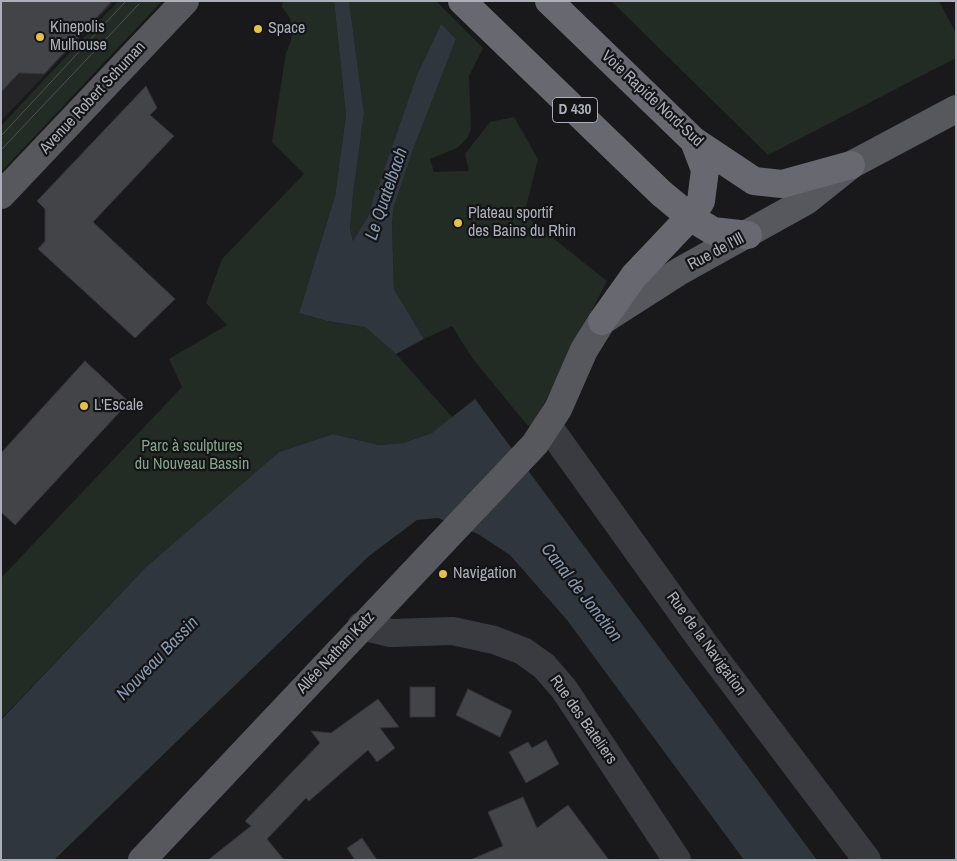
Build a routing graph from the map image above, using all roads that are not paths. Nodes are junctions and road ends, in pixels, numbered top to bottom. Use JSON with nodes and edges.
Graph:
{"nodes":[{"id":1,"x":185,"y":1,"type":"edge"},
{"id":2,"x":462,"y":1,"type":"edge"},
{"id":3,"x":550,"y":1,"type":"edge"},
{"id":4,"x":956,"y":108,"type":"edge"},
{"id":5,"x":694,"y":141,"type":"junction"},
{"id":6,"x":851,"y":166,"type":"junction"},
{"id":7,"x":1,"y":195,"type":"edge"},
{"id":8,"x":690,"y":217,"type":"junction"},
{"id":9,"x":748,"y":235,"type":"junction"},
{"id":10,"x":602,"y":321,"type":"junction"},
{"id":11,"x":548,"y":426,"type":"junction"},
{"id":12,"x":531,"y":448,"type":"joint"},
{"id":13,"x":361,"y":626,"type":"junction"},
{"id":14,"x":142,"y":860,"type":"edge"},
{"id":15,"x":678,"y":860,"type":"edge"},
{"id":16,"x":867,"y":860,"type":"edge"}],
"edges":[{"from":1,"to":7,"type":"main road","name":"Avenue Robert Schuman"},
{"from":2,"to":8,"type":"highway","number":"D 430"},
{"from":3,"to":5,"type":"highway","name":"Voie Rapide Nord-Sud"},
{"from":4,"to":6,"type":"main road","name":"Rue de l'Ill"},
{"from":5,"to":6,"type":"highway","name":"Voie Rapide Nord-Sud"},
{"from":5,"to":8,"type":"highway"},
{"from":6,"to":9,"type":"main road","name":"Rue de l'Ill"},
{"from":8,"to":9,"type":"highway","number":"D 430"},
{"from":8,"to":10,"type":"highway"},
{"from":9,"to":10,"type":"main road","name":"Rue de l'Ill"},
{"from":10,"to":11,"type":"main road","name":"Rue de l'Ill"},
{"from":11,"to":12,"type":"main road","name":"Rue de l'Ill"},
{"from":11,"to":16,"type":"street","name":"Rue de la Navigation"},
{"from":12,"to":13,"type":"main road","name":"Allée Nathan Katz"},
{"from":13,"to":14,"type":"main road","name":"Allée Nathan Katz"},
{"from":13,"to":15,"type":"street","name":"Rue des Bateliers"}]}
